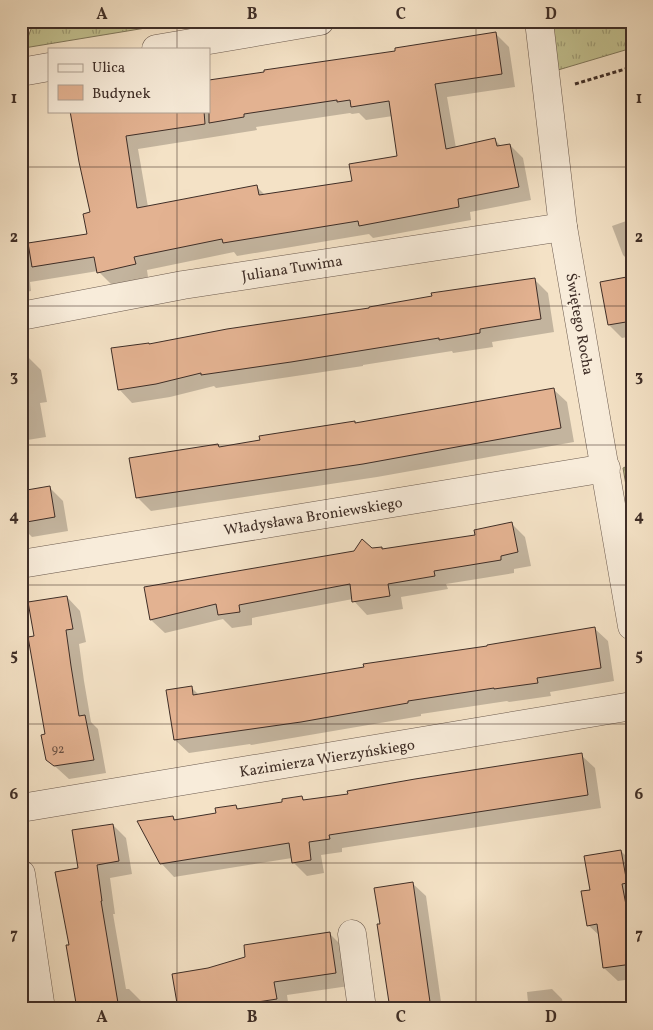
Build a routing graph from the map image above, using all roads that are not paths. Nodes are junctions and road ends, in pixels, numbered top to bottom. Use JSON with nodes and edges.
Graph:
{"nodes":[{"id":1,"x":320,"y":21,"type":"edge"},
{"id":2,"x":539,"y":21,"type":"edge"},
{"id":3,"x":162,"y":48,"type":"edge"},
{"id":4,"x":48,"y":67,"type":"edge"},
{"id":5,"x":21,"y":72,"type":"edge"},
{"id":6,"x":563,"y":227,"type":"junction"},
{"id":7,"x":21,"y":316,"type":"edge"},
{"id":8,"x":606,"y":468,"type":"junction"},
{"id":9,"x":21,"y":564,"type":"edge"},
{"id":10,"x":632,"y":626,"type":"edge"},
{"id":11,"x":632,"y":706,"type":"edge"},
{"id":12,"x":21,"y":808,"type":"edge"},
{"id":13,"x":21,"y":874,"type":"edge"},
{"id":14,"x":352,"y":934,"type":"dead end"},
{"id":15,"x":41,"y":1009,"type":"edge"},
{"id":16,"x":362,"y":1009,"type":"edge"}],
"edges":[{"from":1,"to":3,"type":"street"},
{"from":2,"to":6,"type":"street","name":"Świętego Rocha"},
{"from":4,"to":5,"type":"street"},
{"from":6,"to":7,"type":"street","name":"Juliana Tuwima"},
{"from":6,"to":8,"type":"street","name":"Świętego Rocha"},
{"from":8,"to":9,"type":"street","name":"Władysława Broniewskiego"},
{"from":8,"to":10,"type":"street","name":"Świętego Rocha"},
{"from":11,"to":12,"type":"street","name":"Kazimierza Wierzyńskiego"},
{"from":13,"to":15,"type":"street"},
{"from":14,"to":16,"type":"street"}]}
